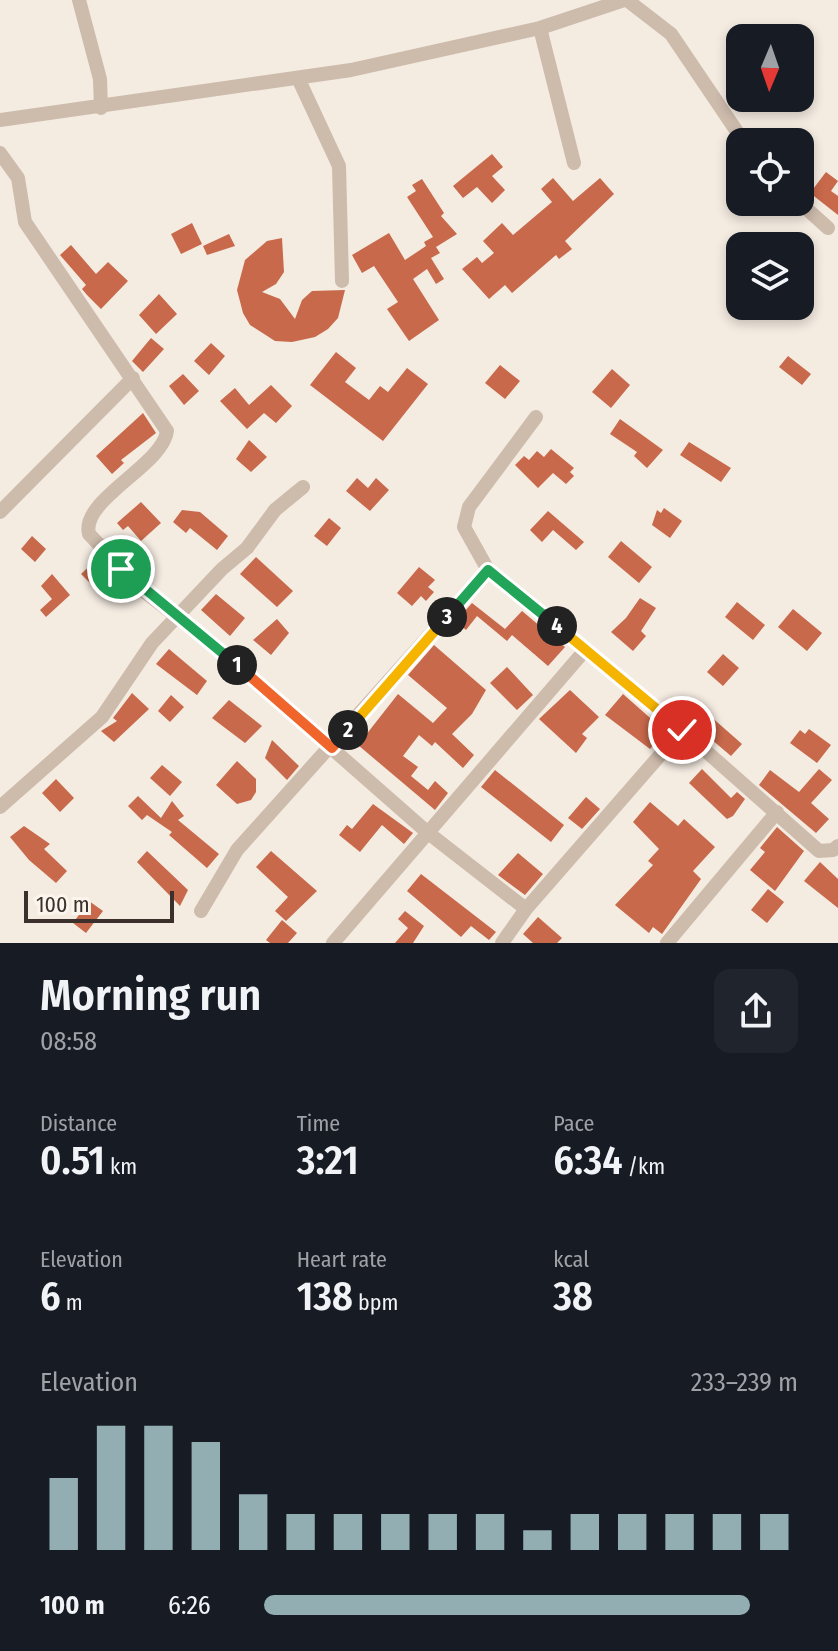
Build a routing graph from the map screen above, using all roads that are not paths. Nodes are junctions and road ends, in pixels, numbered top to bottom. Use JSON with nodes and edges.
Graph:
{"nodes":[{"id":1,"x":79,"y":0,"type":"edge"},
{"id":2,"x":625,"y":0,"type":"edge"},
{"id":3,"x":540,"y":28,"type":"junction"},
{"id":4,"x":298,"y":78,"type":"junction"},
{"id":5,"x":101,"y":108,"type":"junction"},
{"id":6,"x":0,"y":120,"type":"edge"},
{"id":7,"x":735,"y":128,"type":"edge"},
{"id":8,"x":0,"y":153,"type":"edge"},
{"id":9,"x":574,"y":163,"type":"dead end"},
{"id":10,"x":814,"y":215,"type":"edge"},
{"id":11,"x":828,"y":228,"type":"dead end"},
{"id":12,"x":342,"y":281,"type":"dead end"},
{"id":13,"x":133,"y":378,"type":"junction"},
{"id":14,"x":536,"y":417,"type":"dead end"},
{"id":15,"x":303,"y":487,"type":"dead end"},
{"id":16,"x":0,"y":512,"type":"edge"},
{"id":17,"x":488,"y":570,"type":"junction"},
{"id":18,"x":177,"y":619,"type":"junction"},
{"id":19,"x":586,"y":649,"type":"junction"},
{"id":20,"x":682,"y":730,"type":"junction"},
{"id":21,"x":332,"y":748,"type":"junction"},
{"id":22,"x":0,"y":807,"type":"edge"},
{"id":23,"x":777,"y":812,"type":"junction"},
{"id":24,"x":427,"y":832,"type":"junction"},
{"id":25,"x":838,"y":846,"type":"edge"},
{"id":26,"x":526,"y":909,"type":"junction"},
{"id":27,"x":201,"y":911,"type":"dead end"},
{"id":28,"x":333,"y":943,"type":"edge"},
{"id":29,"x":502,"y":943,"type":"edge"},
{"id":30,"x":667,"y":943,"type":"edge"}],
"edges":[{"from":1,"to":5,"type":"street"},
{"from":2,"to":3,"type":"street"},
{"from":2,"to":7,"type":"street"},
{"from":3,"to":4,"type":"street"},
{"from":3,"to":9,"type":"street"},
{"from":4,"to":5,"type":"street"},
{"from":4,"to":12,"type":"street"},
{"from":5,"to":6,"type":"street"},
{"from":8,"to":13,"type":"street"},
{"from":10,"to":11,"type":"street"},
{"from":13,"to":16,"type":"street"},
{"from":13,"to":18,"type":"street"},
{"from":14,"to":17,"type":"street"},
{"from":15,"to":18,"type":"street"},
{"from":17,"to":19,"type":"street"},
{"from":17,"to":21,"type":"street"},
{"from":18,"to":21,"type":"street"},
{"from":18,"to":22,"type":"street"},
{"from":19,"to":20,"type":"street"},
{"from":19,"to":24,"type":"street"},
{"from":20,"to":23,"type":"street"},
{"from":20,"to":26,"type":"street"},
{"from":21,"to":24,"type":"street"},
{"from":21,"to":27,"type":"street"},
{"from":23,"to":25,"type":"street"},
{"from":23,"to":30,"type":"street"},
{"from":24,"to":26,"type":"street"},
{"from":24,"to":28,"type":"street"},
{"from":26,"to":29,"type":"street"}]}
